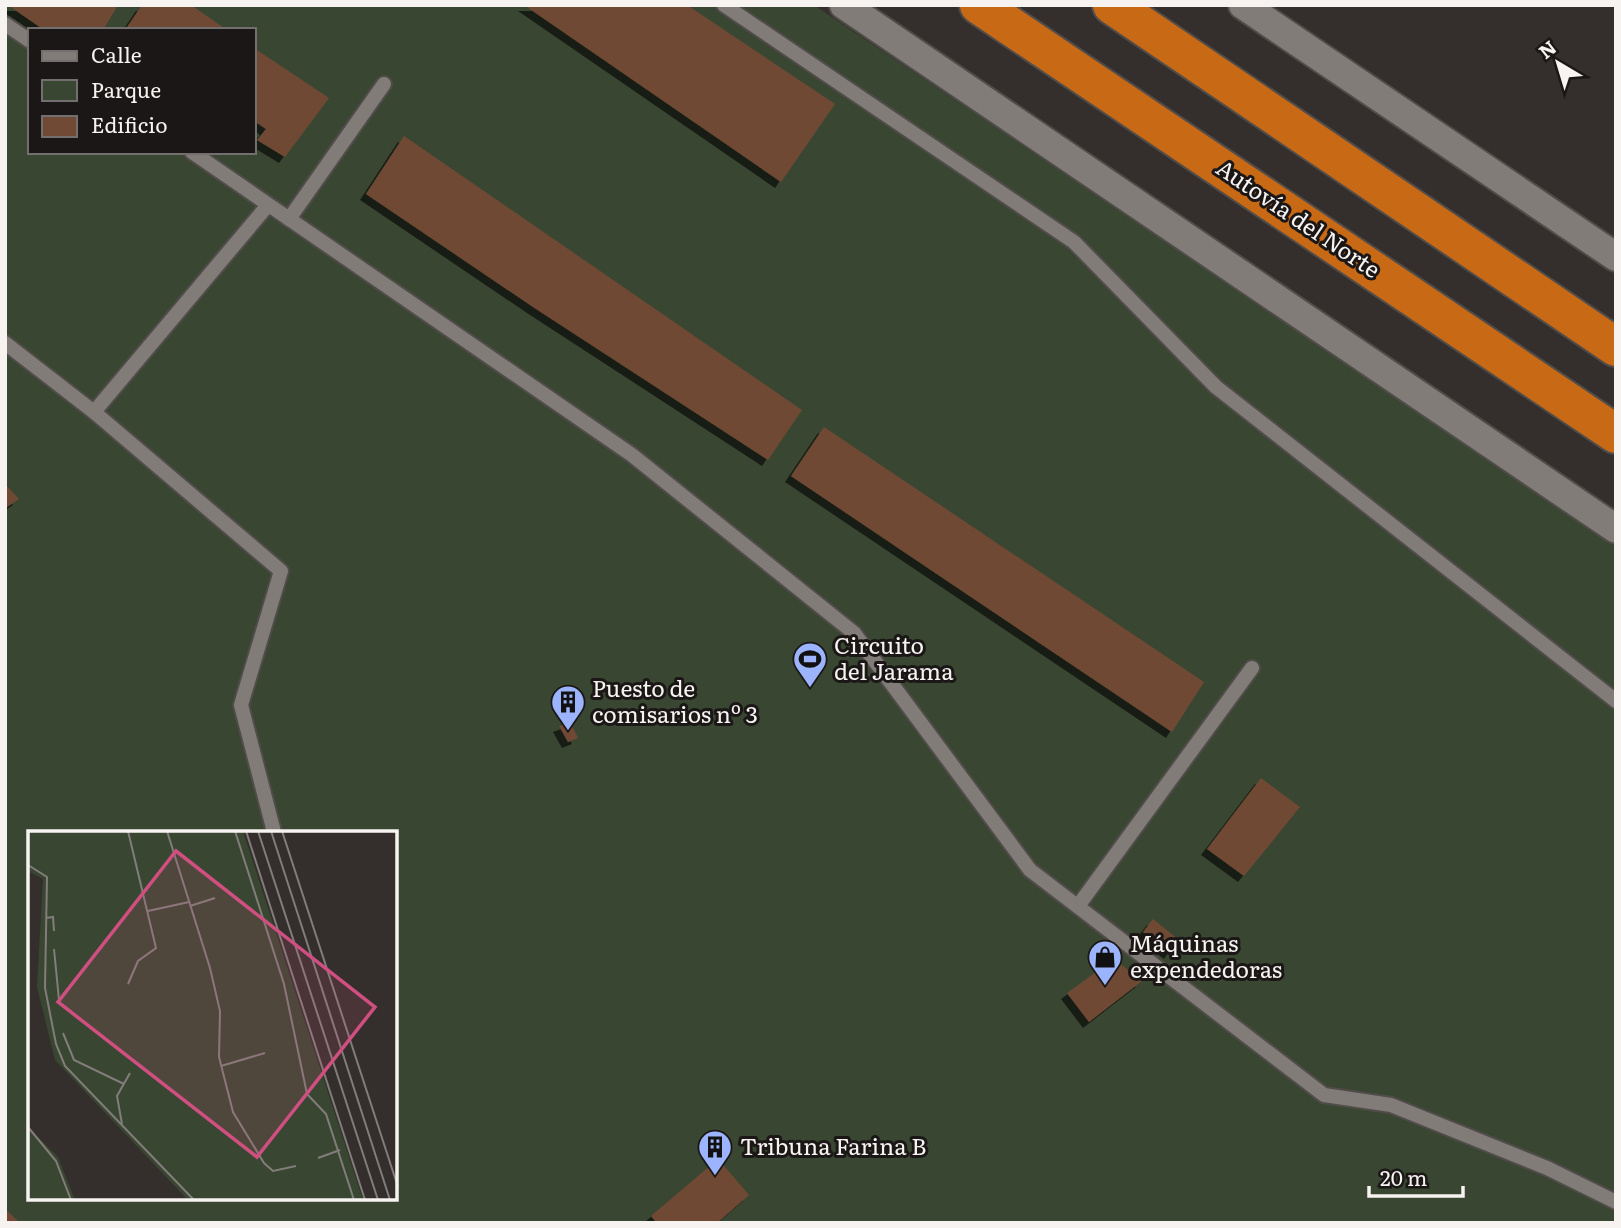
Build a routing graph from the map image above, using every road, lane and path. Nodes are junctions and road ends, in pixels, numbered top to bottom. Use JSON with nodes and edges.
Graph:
{"nodes":[{"id":1,"x":724,"y":5,"type":"edge"},
{"id":2,"x":844,"y":5,"type":"edge"},
{"id":3,"x":979,"y":5,"type":"edge"},
{"id":4,"x":1112,"y":5,"type":"edge"},
{"id":5,"x":1243,"y":5,"type":"edge"},
{"id":6,"x":5,"y":24,"type":"edge"},
{"id":7,"x":28,"y":40,"type":"edge"},
{"id":8,"x":384,"y":84,"type":"dead end"},
{"id":9,"x":195,"y":154,"type":"edge"},
{"id":10,"x":268,"y":205,"type":"junction"},
{"id":11,"x":289,"y":219,"type":"junction"},
{"id":12,"x":1616,"y":257,"type":"edge"},
{"id":13,"x":5,"y":343,"type":"edge"},
{"id":14,"x":1616,"y":347,"type":"edge"},
{"id":15,"x":94,"y":412,"type":"junction"},
{"id":16,"x":1616,"y":434,"type":"edge"},
{"id":17,"x":1616,"y":529,"type":"edge"},
{"id":18,"x":1252,"y":668,"type":"dead end"},
{"id":19,"x":1616,"y":701,"type":"edge"},
{"id":20,"x":274,"y":831,"type":"edge"},
{"id":21,"x":1078,"y":906,"type":"junction"},
{"id":22,"x":1616,"y":1202,"type":"edge"}],
"edges":[{"from":1,"to":19,"type":"lane"},
{"from":2,"to":17,"type":"street"},
{"from":3,"to":16,"type":"highway","name":"Autovía del Norte"},
{"from":4,"to":14,"type":"highway"},
{"from":5,"to":12,"type":"street"},
{"from":6,"to":7,"type":"lane"},
{"from":8,"to":11,"type":"lane"},
{"from":9,"to":10,"type":"lane"},
{"from":10,"to":11,"type":"lane"},
{"from":10,"to":15,"type":"lane"},
{"from":11,"to":21,"type":"lane"},
{"from":13,"to":15,"type":"lane"},
{"from":15,"to":20,"type":"lane"},
{"from":18,"to":21,"type":"lane"},
{"from":21,"to":22,"type":"lane"}]}
